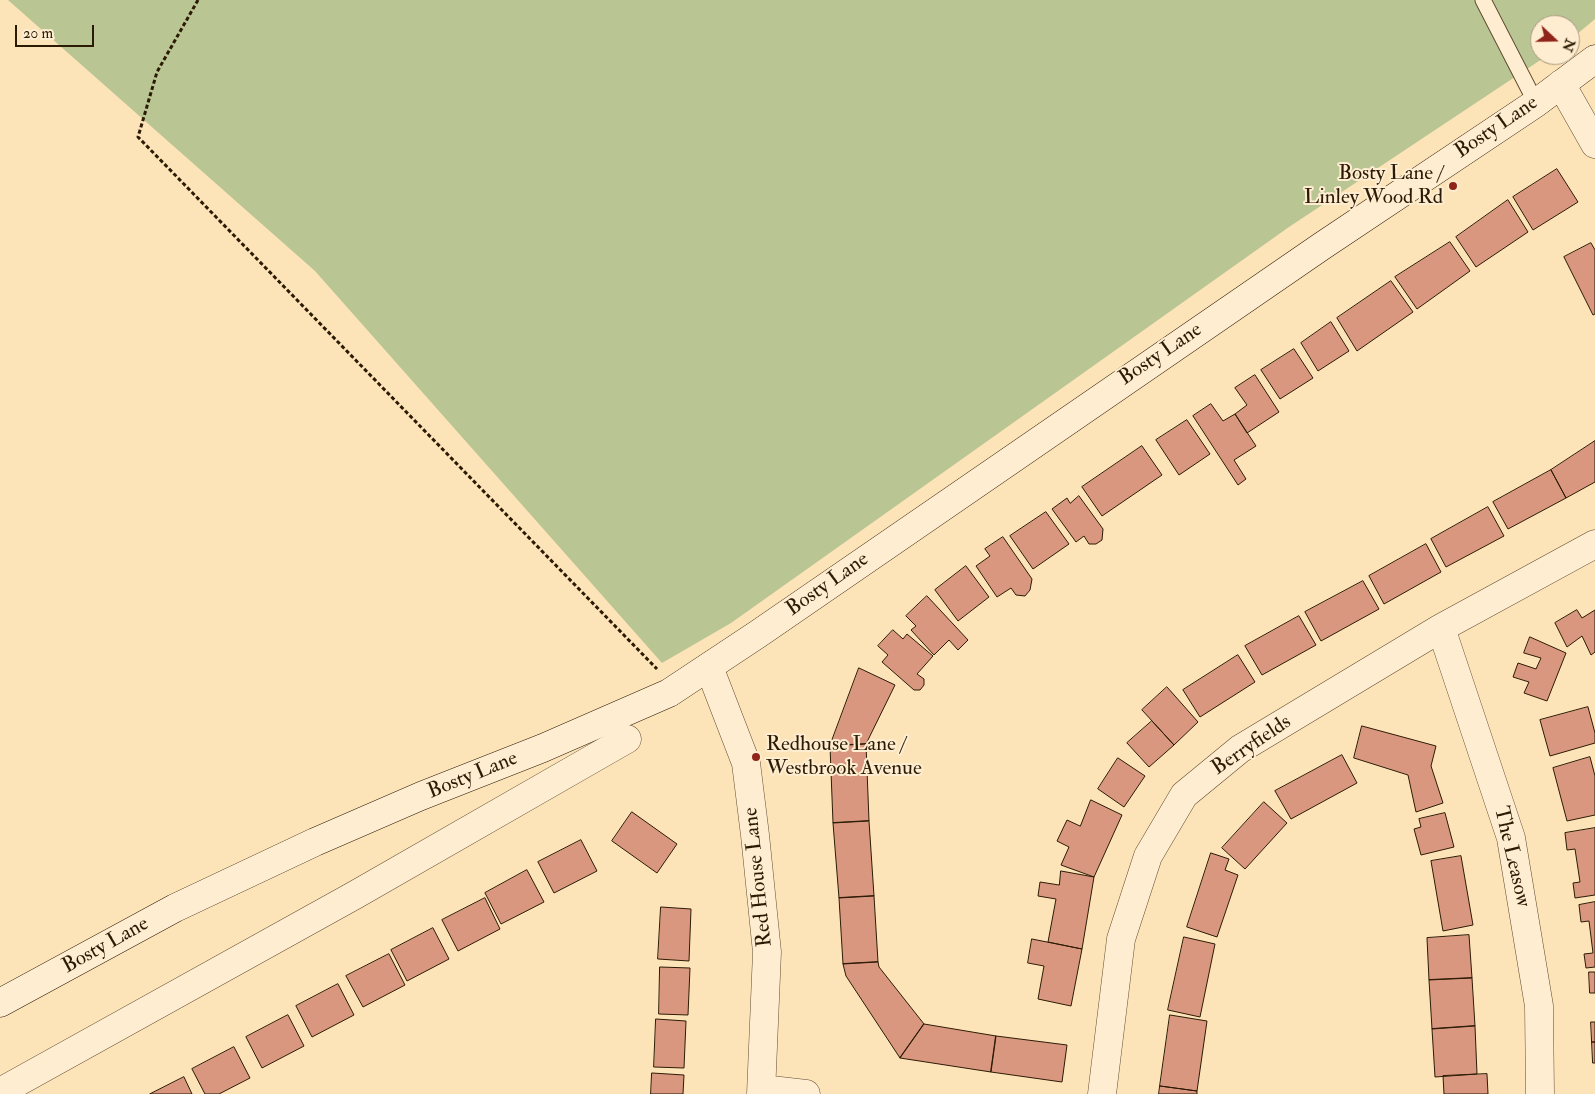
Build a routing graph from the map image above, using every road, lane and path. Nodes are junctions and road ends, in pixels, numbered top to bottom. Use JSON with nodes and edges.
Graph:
{"nodes":[{"id":1,"x":198,"y":0,"type":"edge"},
{"id":2,"x":1483,"y":0,"type":"edge"},
{"id":3,"x":1595,"y":58,"type":"edge"},
{"id":4,"x":1561,"y":84,"type":"junction"},
{"id":5,"x":1536,"y":103,"type":"junction"},
{"id":6,"x":1595,"y":144,"type":"edge"},
{"id":7,"x":1595,"y":544,"type":"edge"},
{"id":8,"x":1441,"y":628,"type":"junction"},
{"id":9,"x":709,"y":667,"type":"junction"},
{"id":10,"x":669,"y":693,"type":"junction"},
{"id":11,"x":627,"y":739,"type":"dead end"},
{"id":12,"x":0,"y":1003,"type":"edge"},
{"id":13,"x":2,"y":1088,"type":"edge"},
{"id":14,"x":761,"y":1091,"type":"edge"},
{"id":15,"x":806,"y":1094,"type":"edge"},
{"id":16,"x":1102,"y":1094,"type":"edge"},
{"id":17,"x":1540,"y":1094,"type":"edge"}],
"edges":[{"from":1,"to":10,"type":"path"},
{"from":2,"to":5,"type":"lane"},
{"from":3,"to":4,"type":"street","name":"Bosty Lane"},
{"from":4,"to":5,"type":"street","name":"Bosty Lane"},
{"from":4,"to":6,"type":"street"},
{"from":5,"to":9,"type":"street","name":"Bosty Lane"},
{"from":7,"to":8,"type":"street","name":"Berryfields"},
{"from":8,"to":16,"type":"street","name":"Berryfields"},
{"from":8,"to":17,"type":"street","name":"The Leasow"},
{"from":9,"to":10,"type":"street","name":"Bosty Lane"},
{"from":9,"to":14,"type":"street","name":"Red House Lane"},
{"from":10,"to":12,"type":"street","name":"Bosty Lane"},
{"from":11,"to":13,"type":"street","name":"Bosty Lane"},
{"from":14,"to":15,"type":"street"}]}
